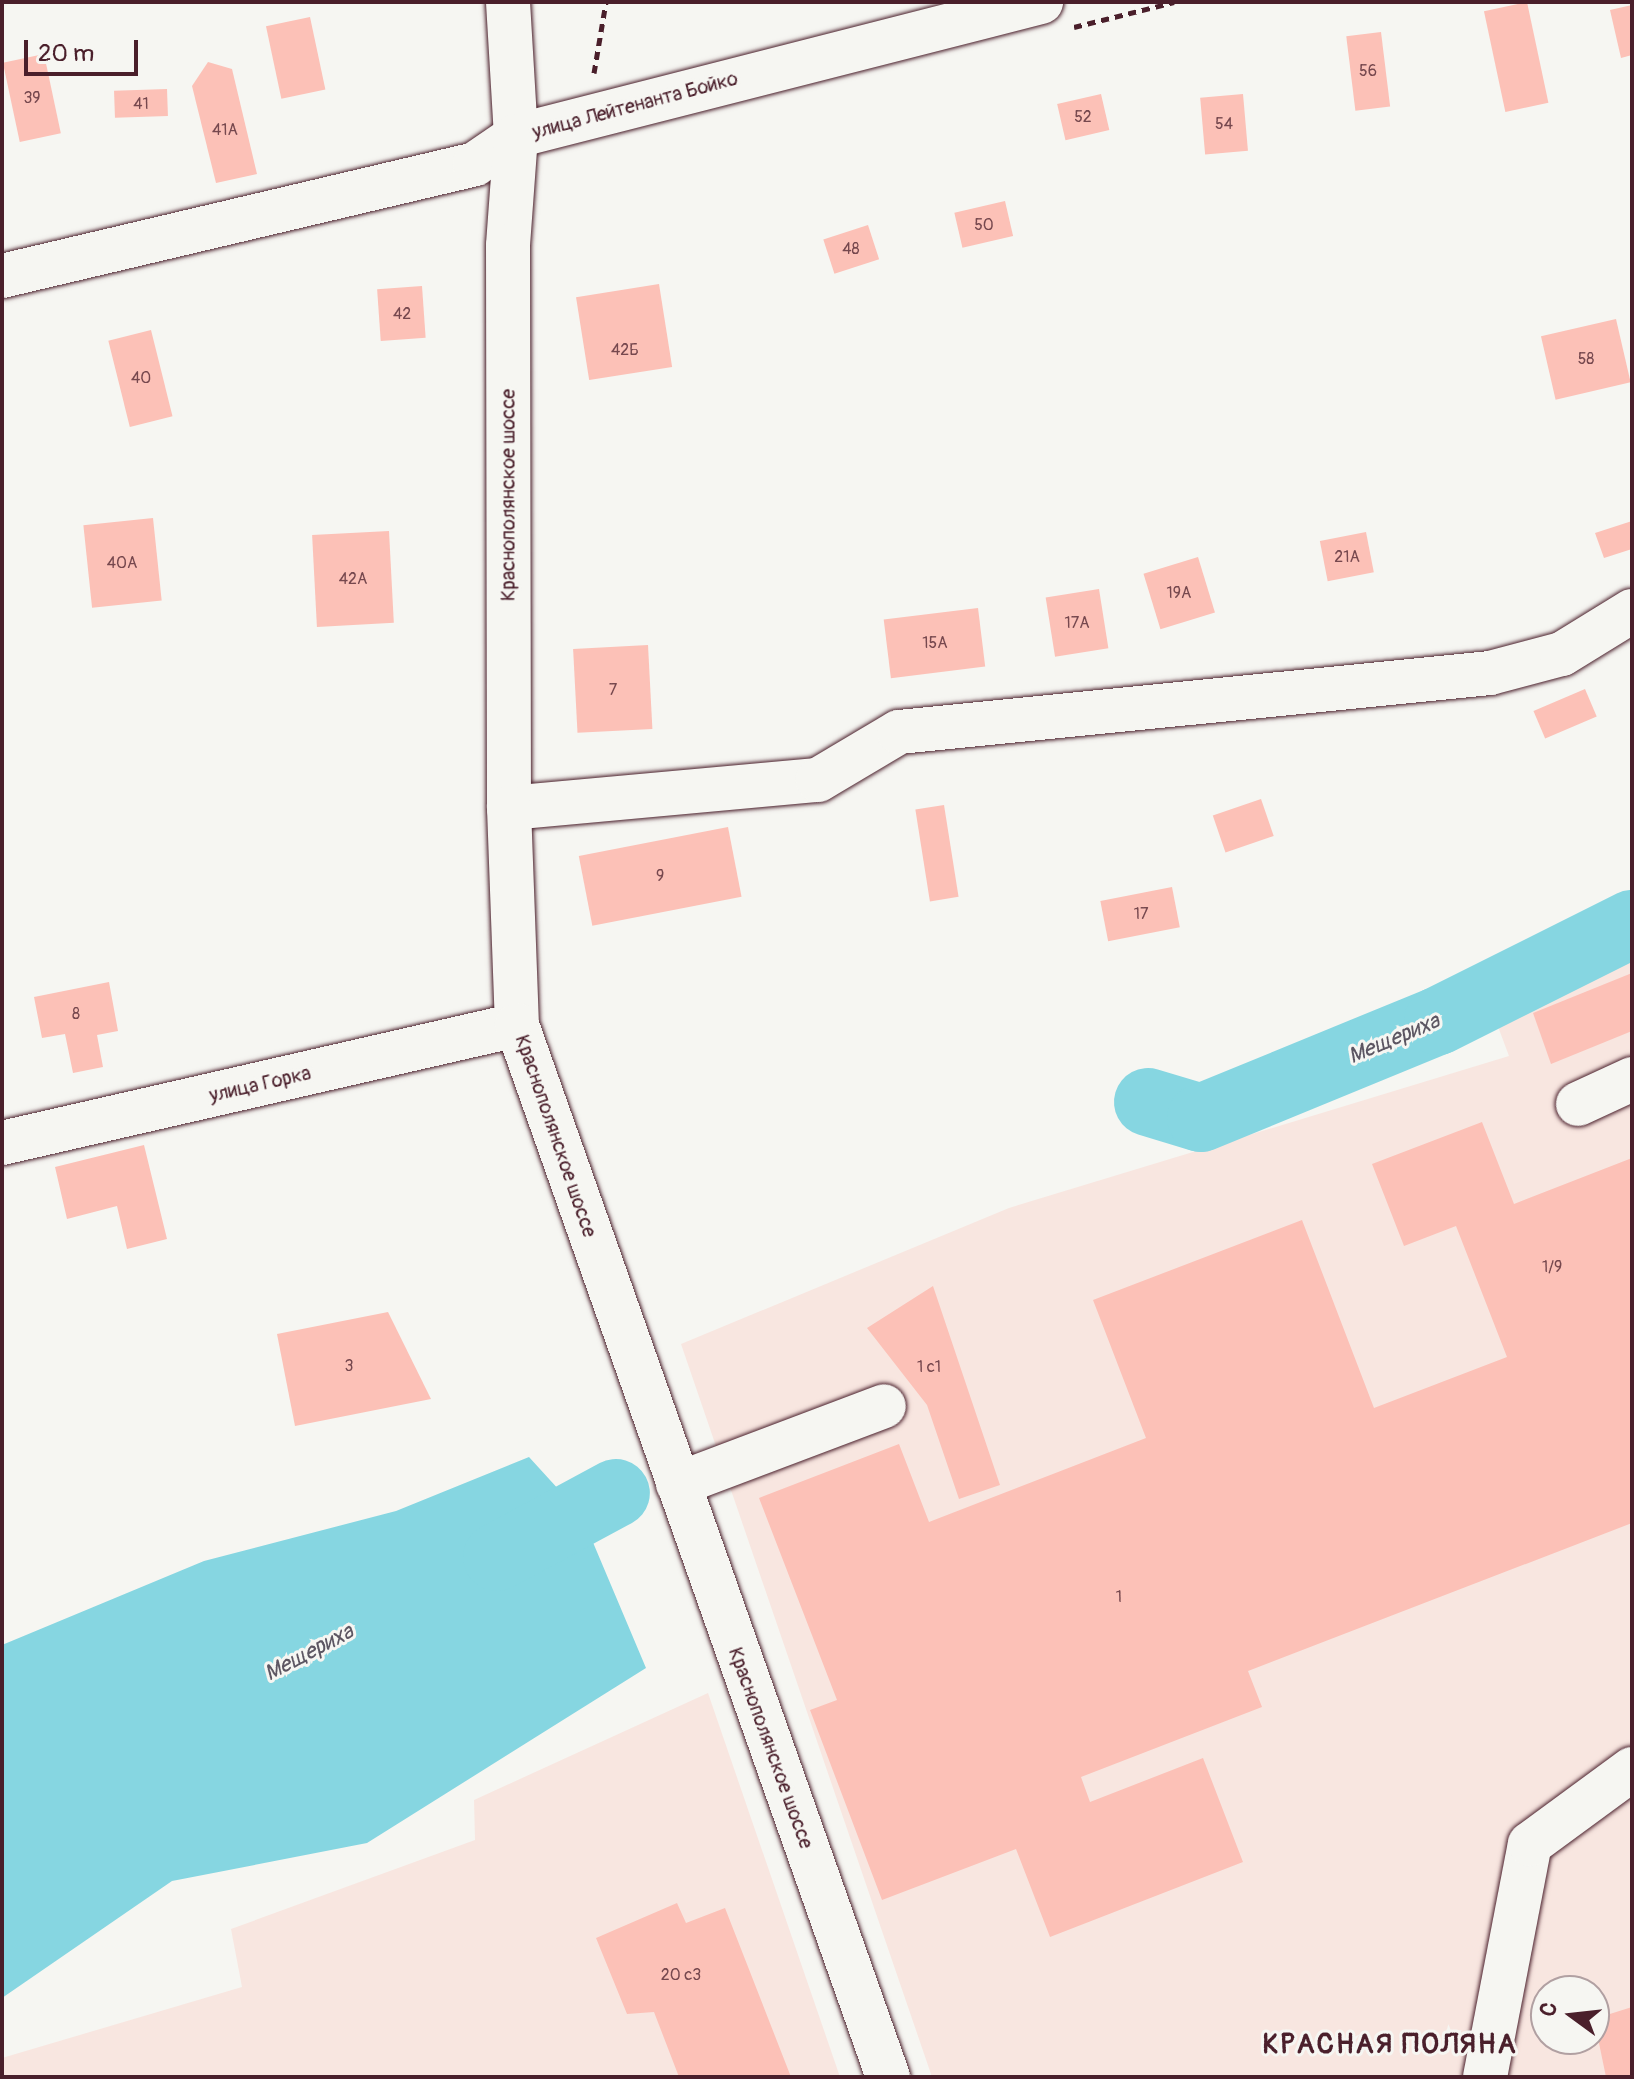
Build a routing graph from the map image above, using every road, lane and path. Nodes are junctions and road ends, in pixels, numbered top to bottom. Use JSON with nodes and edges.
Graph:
{"nodes":[{"id":1,"x":508,"y":2,"type":"edge"},
{"id":2,"x":1041,"y":2,"type":"edge"},
{"id":3,"x":516,"y":136,"type":"junction"},
{"id":4,"x":2,"y":276,"type":"edge"},
{"id":5,"x":1632,"y":611,"type":"edge"},
{"id":6,"x":509,"y":808,"type":"junction"},
{"id":7,"x":517,"y":1025,"type":"junction"},
{"id":8,"x":1632,"y":1079,"type":"edge"},
{"id":9,"x":1578,"y":1104,"type":"dead end"},
{"id":10,"x":2,"y":1143,"type":"edge"},
{"id":11,"x":884,"y":1406,"type":"dead end"},
{"id":12,"x":678,"y":1484,"type":"junction"},
{"id":13,"x":1632,"y":1769,"type":"edge"},
{"id":14,"x":888,"y":2077,"type":"edge"},
{"id":15,"x":1485,"y":2077,"type":"edge"}],
"edges":[{"from":1,"to":3,"type":"main road","name":"Краснополянское шоссе"},
{"from":2,"to":3,"type":"main road","name":"улица Лейтенанта Бойко"},
{"from":3,"to":4,"type":"main road","name":"улица Лейтенанта Бойко"},
{"from":3,"to":6,"type":"main road","name":"Краснополянское шоссе"},
{"from":5,"to":6,"type":"main road"},
{"from":6,"to":7,"type":"main road","name":"Краснополянское шоссе"},
{"from":7,"to":10,"type":"main road","name":"улица Горка"},
{"from":7,"to":12,"type":"main road","name":"Краснополянское шоссе"},
{"from":8,"to":9,"type":"main road"},
{"from":11,"to":12,"type":"main road"},
{"from":12,"to":14,"type":"main road","name":"Краснополянское шоссе"},
{"from":13,"to":15,"type":"main road"}]}
